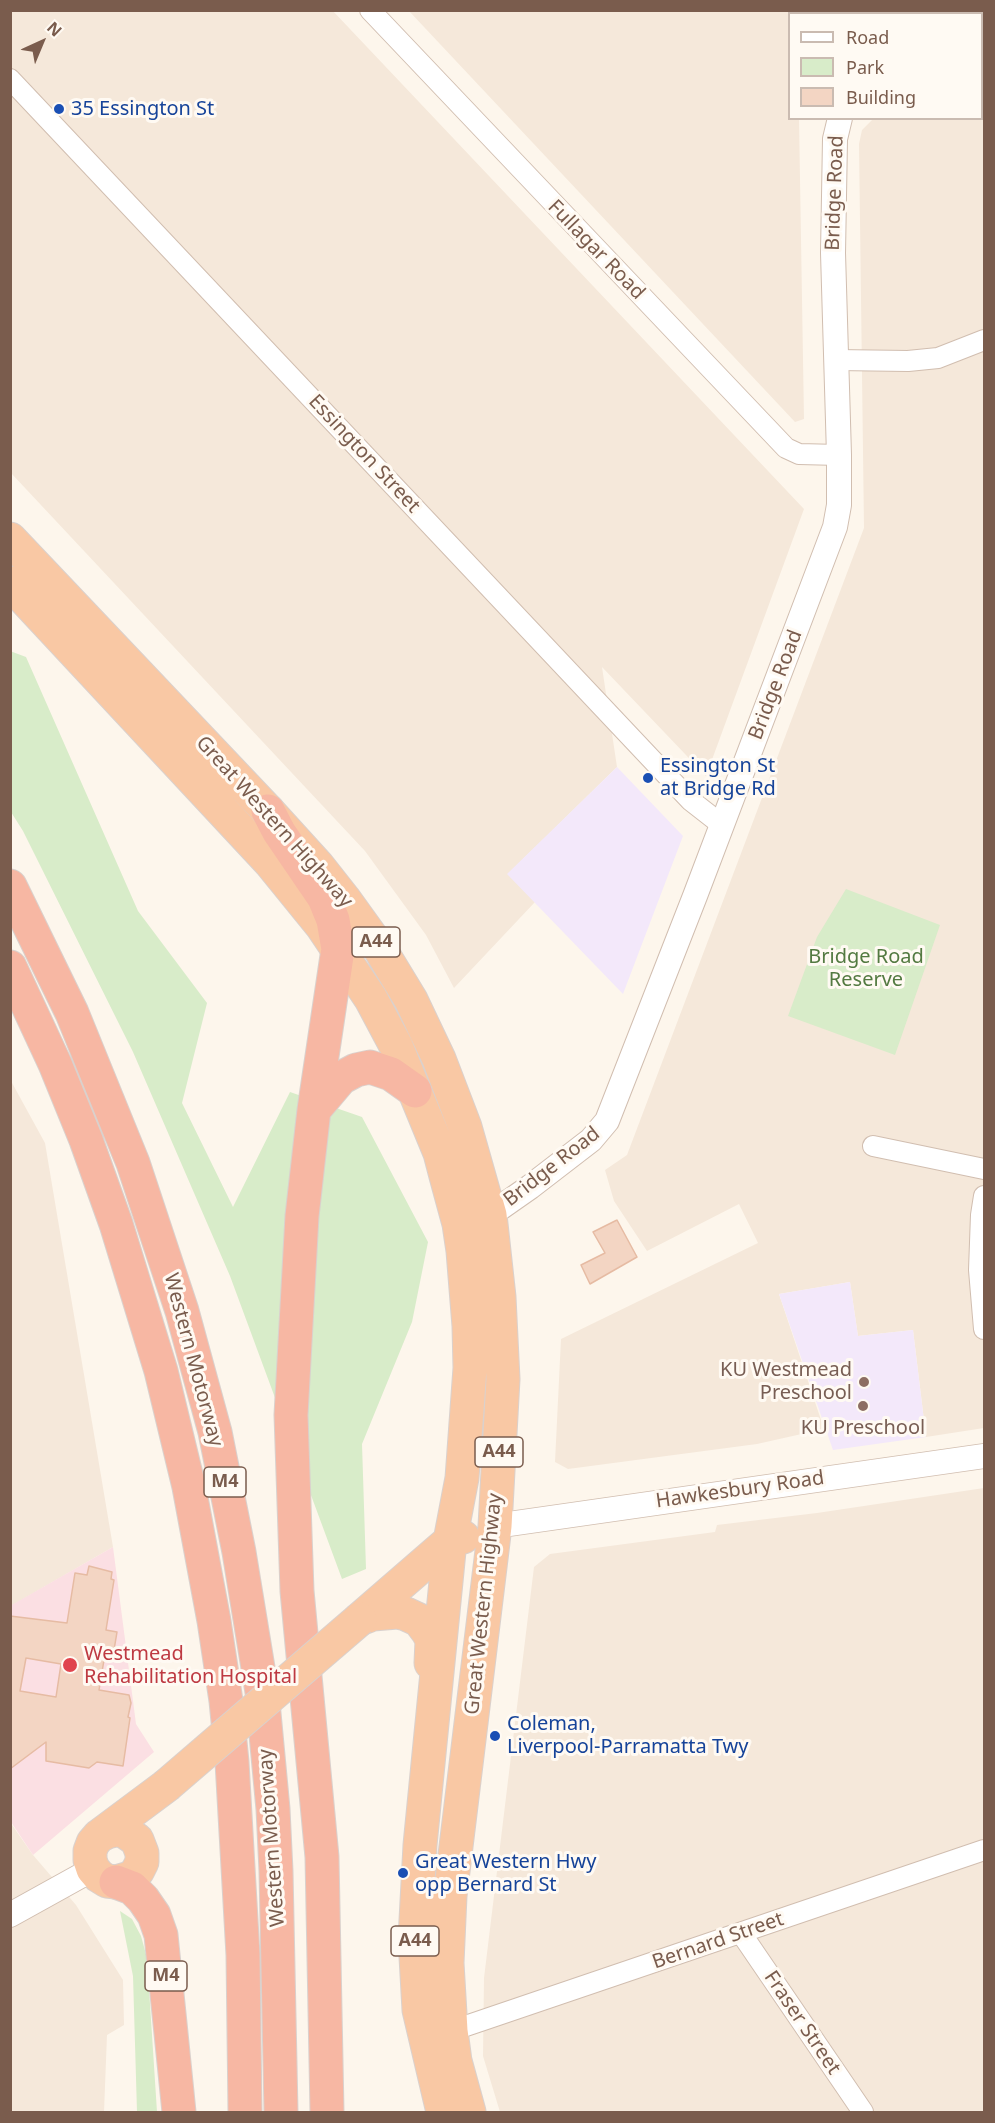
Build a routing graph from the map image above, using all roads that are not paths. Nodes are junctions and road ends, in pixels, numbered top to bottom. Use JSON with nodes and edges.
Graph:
{"nodes":[{"id":1,"x":370,"y":10,"type":"edge"},
{"id":2,"x":10,"y":79,"type":"edge"},
{"id":3,"x":840,"y":120,"type":"edge"},
{"id":4,"x":984,"y":340,"type":"edge"},
{"id":5,"x":836,"y":360,"type":"junction"},
{"id":6,"x":839,"y":455,"type":"junction"},
{"id":7,"x":10,"y":539,"type":"edge"},
{"id":8,"x":10,"y":583,"type":"edge"},
{"id":9,"x":268,"y":811,"type":"junction"},
{"id":10,"x":722,"y":825,"type":"junction"},
{"id":11,"x":10,"y":886,"type":"edge"},
{"id":12,"x":338,"y":949,"type":"junction"},
{"id":13,"x":10,"y":967,"type":"edge"},
{"id":14,"x":415,"y":1091,"type":"junction"},
{"id":15,"x":314,"y":1110,"type":"junction"},
{"id":16,"x":873,"y":1146,"type":"dead end"},
{"id":17,"x":984,"y":1168,"type":"edge"},
{"id":18,"x":984,"y":1196,"type":"edge"},
{"id":19,"x":490,"y":1215,"type":"junction"},
{"id":20,"x":459,"y":1224,"type":"junction"},
{"id":21,"x":984,"y":1329,"type":"edge"},
{"id":22,"x":984,"y":1456,"type":"edge"},
{"id":23,"x":495,"y":1526,"type":"junction"},
{"id":24,"x":450,"y":1541,"type":"junction"},
{"id":25,"x":360,"y":1619,"type":"junction"},
{"id":26,"x":433,"y":1720,"type":"junction"},
{"id":27,"x":166,"y":1786,"type":"junction"},
{"id":28,"x":99,"y":1836,"type":"junction"},
{"id":29,"x":984,"y":1850,"type":"edge"},
{"id":30,"x":142,"y":1853,"type":"junction"},
{"id":31,"x":105,"y":1876,"type":"junction"},
{"id":32,"x":10,"y":1915,"type":"edge"},
{"id":33,"x":741,"y":1933,"type":"junction"},
{"id":34,"x":451,"y":2031,"type":"junction"},
{"id":35,"x":179,"y":2112,"type":"edge"},
{"id":36,"x":245,"y":2112,"type":"edge"},
{"id":37,"x":281,"y":2112,"type":"edge"},
{"id":38,"x":327,"y":2112,"type":"edge"},
{"id":39,"x":443,"y":2112,"type":"edge"},
{"id":40,"x":469,"y":2112,"type":"edge"},
{"id":41,"x":864,"y":2112,"type":"edge"}],
"edges":[{"from":1,"to":6,"type":"street","name":"Fullagar Road"},
{"from":2,"to":10,"type":"street","name":"Essington Street"},
{"from":3,"to":5,"type":"street","name":"Bridge Road"},
{"from":4,"to":5,"type":"street"},
{"from":5,"to":6,"type":"street","name":"Bridge Road"},
{"from":6,"to":10,"type":"street","name":"Bridge Road"},
{"from":7,"to":9,"type":"highway","name":"Great Western Highway","number":"A44"},
{"from":8,"to":12,"type":"highway","name":"Great Western Highway","number":"A44"},
{"from":9,"to":12,"type":"highway"},
{"from":9,"to":19,"type":"highway","name":"Great Western Highway","number":"A44"},
{"from":10,"to":19,"type":"street","name":"Bridge Road"},
{"from":11,"to":37,"type":"highway","name":"Western Motorway","number":"M4"},
{"from":12,"to":14,"type":"highway","name":"Great Western Highway","number":"A44"},
{"from":12,"to":15,"type":"highway"},
{"from":13,"to":36,"type":"highway","name":"Western Motorway","number":"M4"},
{"from":14,"to":15,"type":"highway"},
{"from":14,"to":20,"type":"highway","name":"Great Western Highway","number":"A44"},
{"from":15,"to":38,"type":"highway"},
{"from":16,"to":17,"type":"street"},
{"from":18,"to":21,"type":"street"},
{"from":19,"to":20,"type":"street","name":"Bridge Road"},
{"from":19,"to":23,"type":"highway","name":"Great Western Highway","number":"A44"},
{"from":20,"to":24,"type":"highway","name":"Great Western Highway","number":"A44"},
{"from":22,"to":23,"type":"street","name":"Hawkesbury Road"},
{"from":23,"to":24,"type":"highway"},
{"from":23,"to":34,"type":"highway","name":"Great Western Highway","number":"A44"},
{"from":24,"to":25,"type":"highway"},
{"from":24,"to":26,"type":"highway","name":"Great Western Highway","number":"A44"},
{"from":25,"to":26,"type":"highway"},
{"from":25,"to":27,"type":"highway","bridge":true},
{"from":26,"to":39,"type":"highway","name":"Great Western Highway","number":"A44"},
{"from":27,"to":28,"type":"highway"},
{"from":27,"to":30,"type":"highway"},
{"from":28,"to":30,"type":"highway"},
{"from":28,"to":31,"type":"highway"},
{"from":29,"to":33,"type":"street","name":"Bernard Street"},
{"from":30,"to":31,"type":"highway"},
{"from":31,"to":32,"type":"street"},
{"from":31,"to":35,"type":"highway","number":"M4"},
{"from":33,"to":34,"type":"street","name":"Bernard Street"},
{"from":33,"to":41,"type":"street","name":"Fraser Street"},
{"from":34,"to":40,"type":"highway","name":"Great Western Highway","number":"A44"}]}
